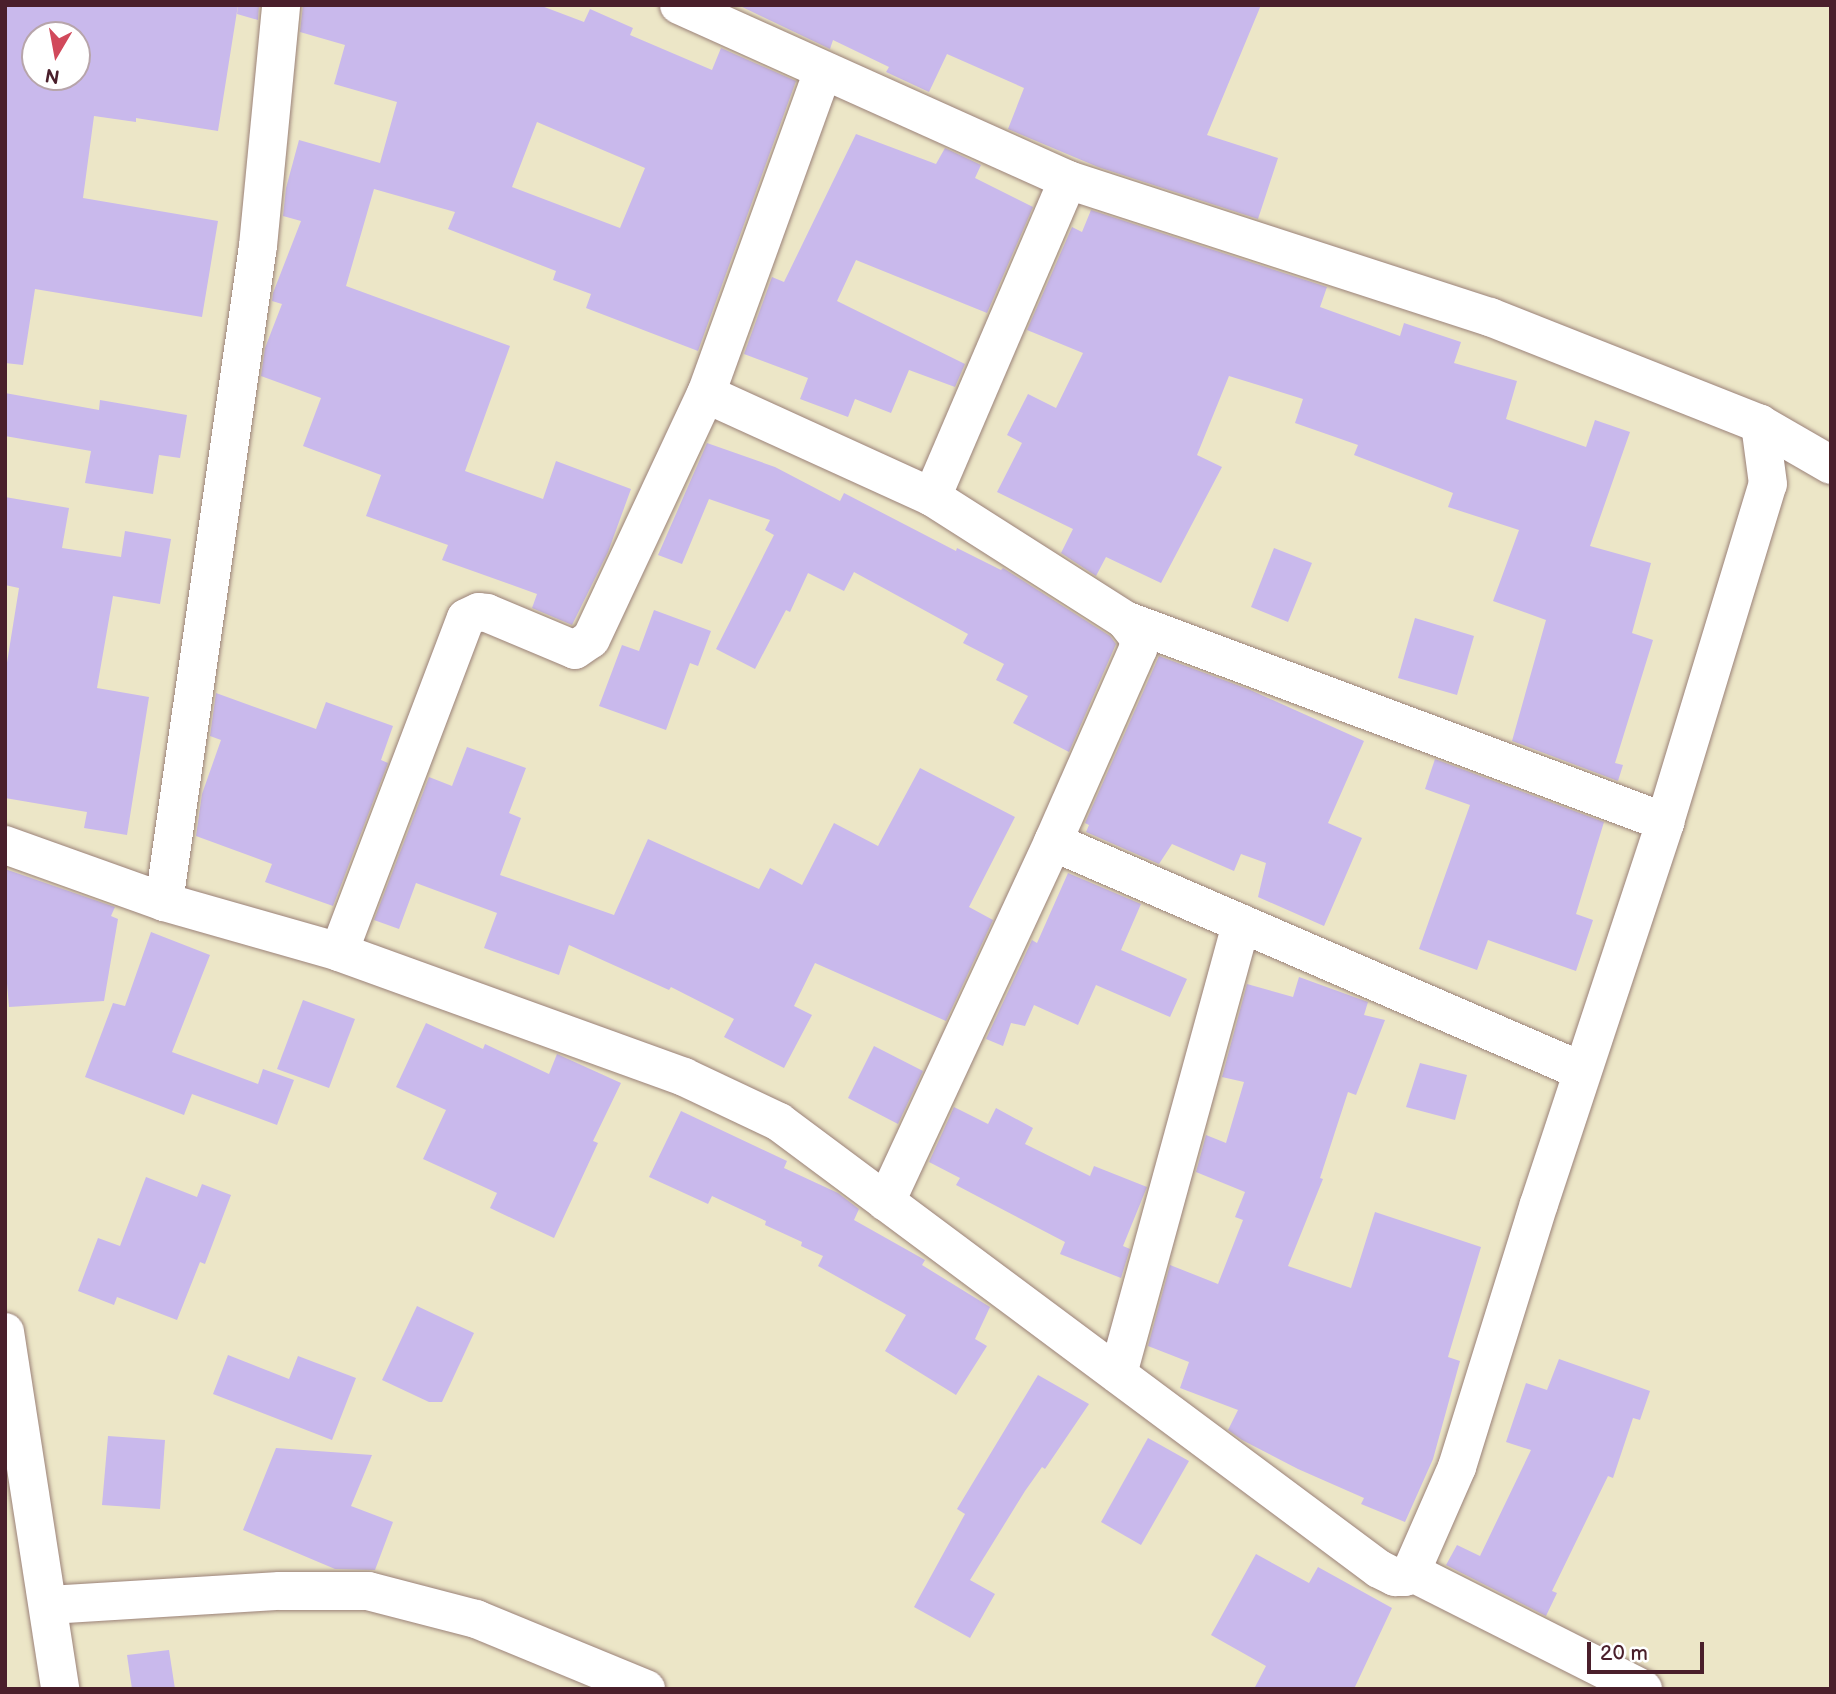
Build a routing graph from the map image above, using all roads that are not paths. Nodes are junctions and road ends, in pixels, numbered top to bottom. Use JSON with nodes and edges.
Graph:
{"nodes":[{"id":1,"x":281,"y":5,"type":"edge"},
{"id":2,"x":678,"y":5,"type":"edge"},
{"id":3,"x":823,"y":70,"type":"junction"},
{"id":4,"x":1068,"y":180,"type":"junction"},
{"id":5,"x":706,"y":394,"type":"junction"},
{"id":6,"x":1760,"y":424,"type":"junction"},
{"id":7,"x":1831,"y":465,"type":"edge"},
{"id":8,"x":932,"y":497,"type":"junction"},
{"id":9,"x":1125,"y":620,"type":"junction"},
{"id":10,"x":1665,"y":822,"type":"junction"},
{"id":11,"x":1053,"y":842,"type":"junction"},
{"id":12,"x":5,"y":845,"type":"edge"},
{"id":13,"x":164,"y":902,"type":"junction"},
{"id":14,"x":1241,"y":924,"type":"junction"},
{"id":15,"x":339,"y":952,"type":"junction"},
{"id":16,"x":1582,"y":1071,"type":"junction"},
{"id":17,"x":886,"y":1202,"type":"junction"},
{"id":18,"x":5,"y":1334,"type":"edge"},
{"id":19,"x":1118,"y":1374,"type":"junction"},
{"id":20,"x":1411,"y":1572,"type":"junction"},
{"id":21,"x":49,"y":1605,"type":"junction"},
{"id":22,"x":60,"y":1689,"type":"edge"},
{"id":23,"x":646,"y":1689,"type":"edge"},
{"id":24,"x":1643,"y":1689,"type":"edge"}],
"edges":[{"from":1,"to":13,"type":"main road"},
{"from":2,"to":3,"type":"main road"},
{"from":3,"to":4,"type":"main road"},
{"from":3,"to":5,"type":"main road"},
{"from":4,"to":6,"type":"main road"},
{"from":4,"to":8,"type":"main road"},
{"from":5,"to":8,"type":"main road"},
{"from":5,"to":15,"type":"main road"},
{"from":6,"to":7,"type":"main road"},
{"from":6,"to":10,"type":"main road"},
{"from":8,"to":9,"type":"main road"},
{"from":9,"to":10,"type":"main road"},
{"from":9,"to":11,"type":"main road"},
{"from":10,"to":16,"type":"main road"},
{"from":11,"to":14,"type":"main road"},
{"from":11,"to":17,"type":"main road"},
{"from":12,"to":13,"type":"main road"},
{"from":13,"to":15,"type":"main road"},
{"from":14,"to":16,"type":"main road"},
{"from":14,"to":19,"type":"main road"},
{"from":15,"to":17,"type":"main road"},
{"from":16,"to":20,"type":"main road"},
{"from":17,"to":19,"type":"main road"},
{"from":18,"to":21,"type":"main road"},
{"from":19,"to":20,"type":"main road"},
{"from":20,"to":24,"type":"main road"},
{"from":21,"to":22,"type":"main road"},
{"from":21,"to":23,"type":"main road"}]}
